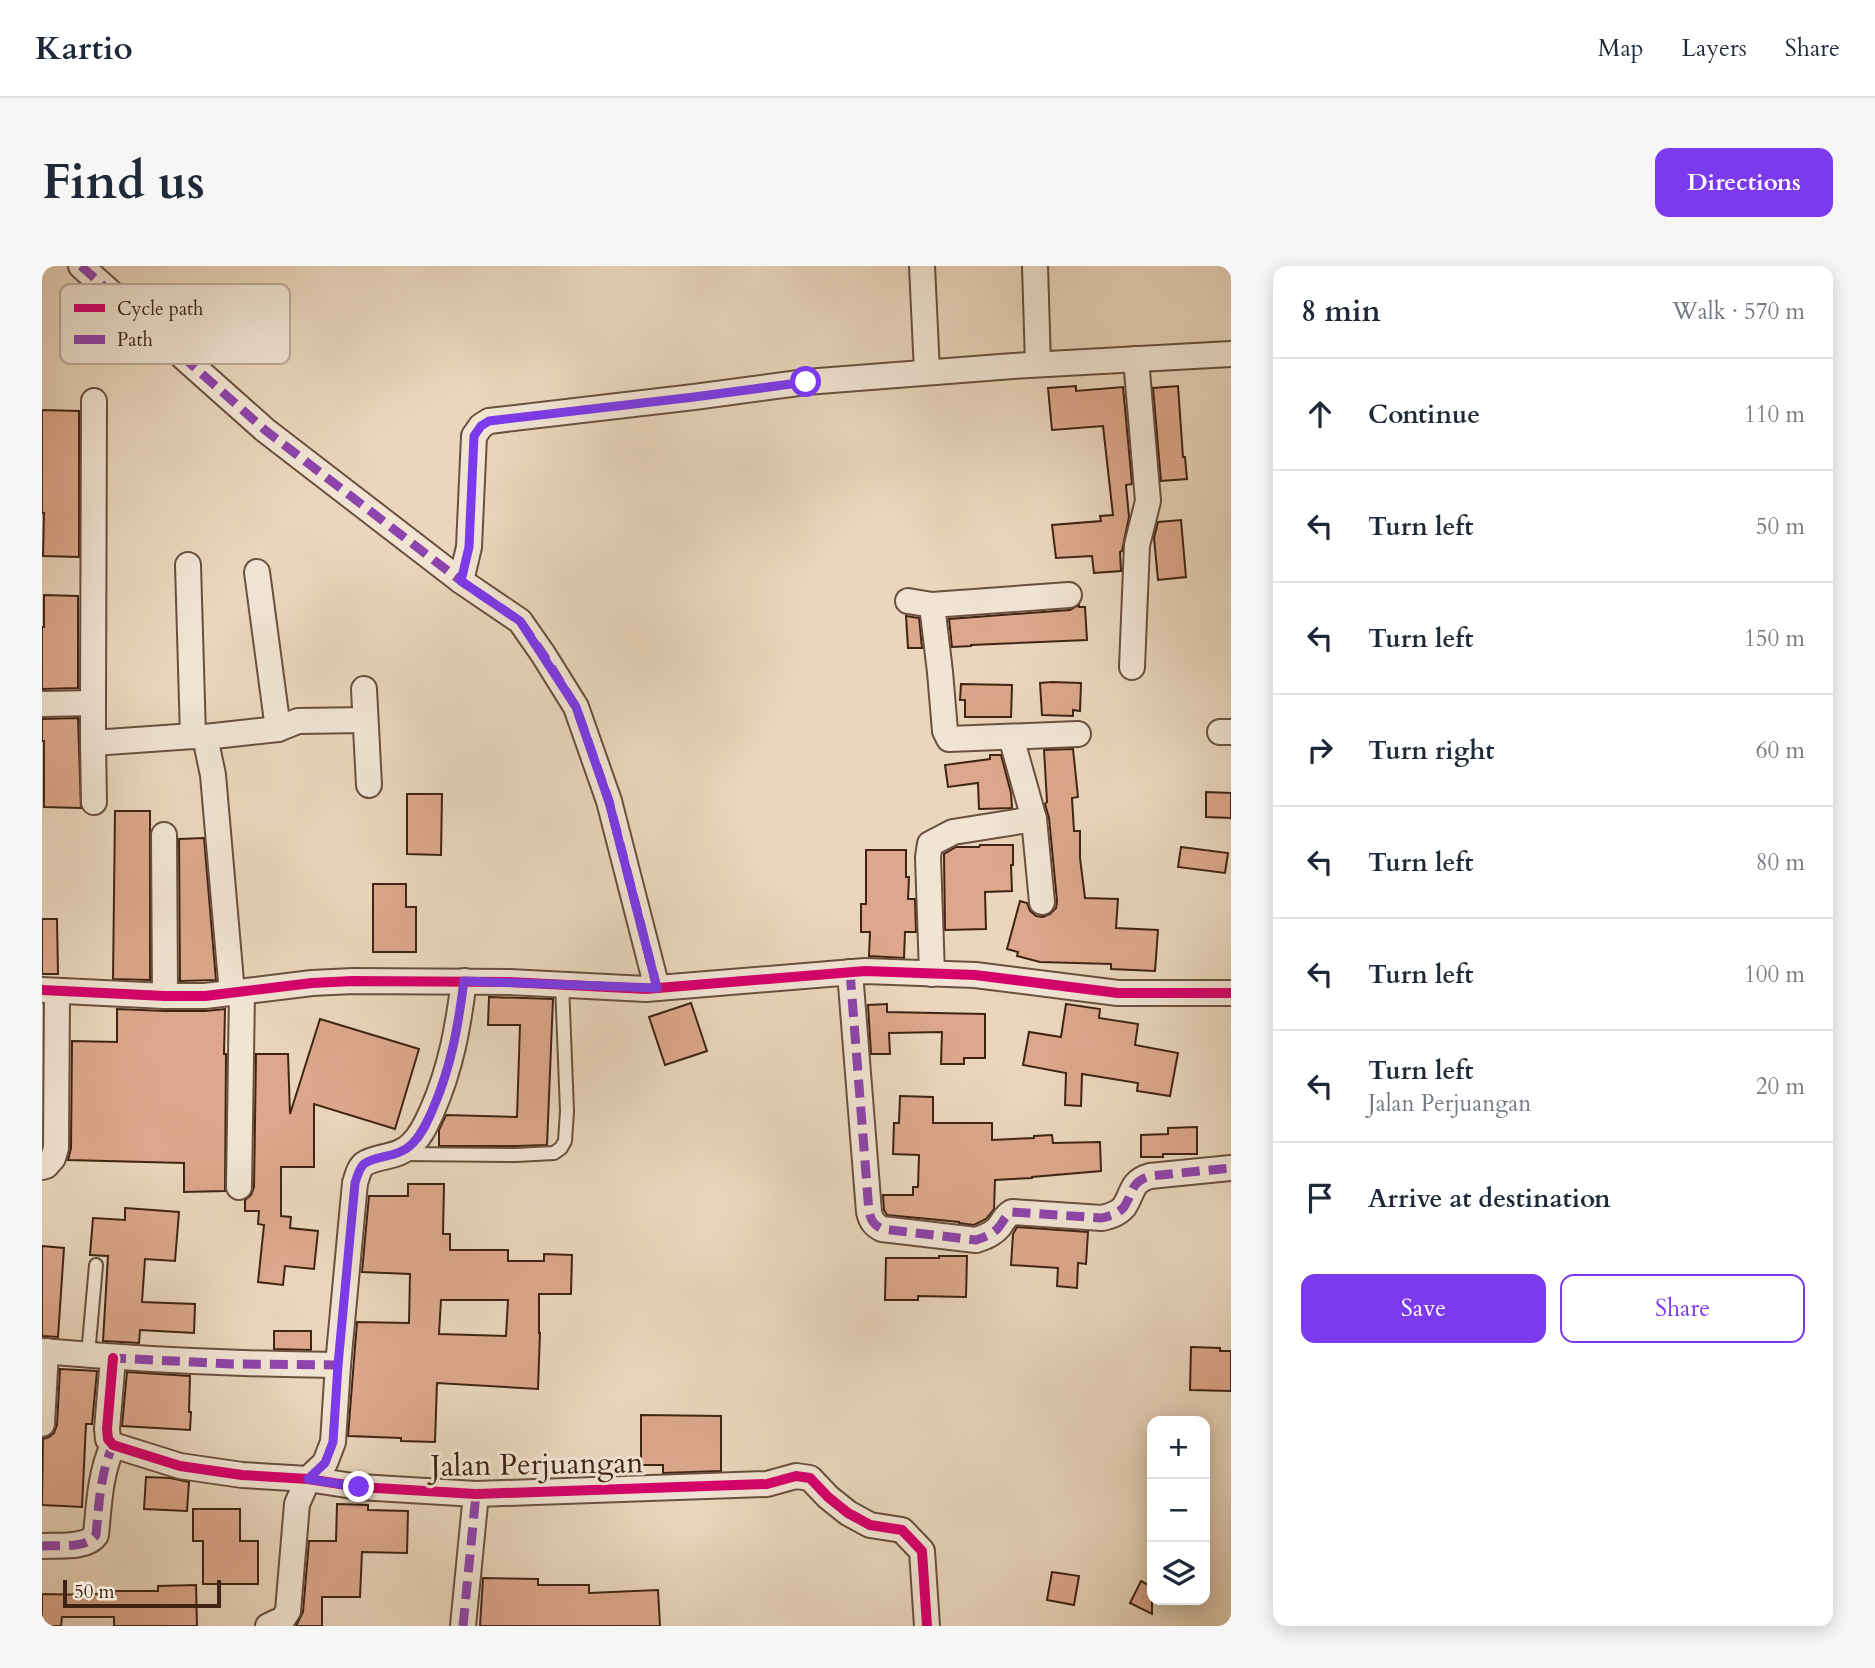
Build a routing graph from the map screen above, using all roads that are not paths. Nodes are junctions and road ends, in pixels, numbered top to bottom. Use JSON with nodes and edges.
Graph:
{"nodes":[{"id":1,"x":81,"y":266,"type":"edge"},
{"id":2,"x":922,"y":266,"type":"edge"},
{"id":3,"x":1035,"y":266,"type":"edge"},
{"id":4,"x":101,"y":284,"type":"edge"},
{"id":5,"x":1231,"y":354,"type":"edge"},
{"id":6,"x":1136,"y":359,"type":"junction"},
{"id":7,"x":191,"y":364,"type":"edge"},
{"id":8,"x":1038,"y":364,"type":"junction"},
{"id":9,"x":927,"y":372,"type":"junction"},
{"id":10,"x":94,"y":401,"type":"dead end"},
{"id":11,"x":188,"y":565,"type":"dead end"},
{"id":12,"x":257,"y":572,"type":"dead end"},
{"id":13,"x":461,"y":581,"type":"junction"},
{"id":14,"x":1069,"y":595,"type":"dead end"},
{"id":15,"x":908,"y":601,"type":"dead end"},
{"id":16,"x":932,"y":605,"type":"junction"},
{"id":17,"x":1132,"y":667,"type":"dead end"},
{"id":18,"x":364,"y":689,"type":"dead end"},
{"id":19,"x":93,"y":702,"type":"junction"},
{"id":20,"x":42,"y":704,"type":"edge"},
{"id":21,"x":365,"y":720,"type":"junction"},
{"id":22,"x":278,"y":729,"type":"junction"},
{"id":23,"x":1078,"y":734,"type":"dead end"},
{"id":24,"x":199,"y":736,"type":"junction"},
{"id":25,"x":1011,"y":737,"type":"junction"},
{"id":26,"x":93,"y":743,"type":"junction"},
{"id":27,"x":369,"y":785,"type":"dead end"},
{"id":28,"x":94,"y":803,"type":"dead end"},
{"id":29,"x":1034,"y":819,"type":"junction"},
{"id":30,"x":164,"y":835,"type":"dead end"},
{"id":31,"x":1042,"y":902,"type":"dead end"},
{"id":32,"x":850,"y":972,"type":"junction"},
{"id":33,"x":932,"y":974,"type":"junction"},
{"id":34,"x":464,"y":981,"type":"junction"},
{"id":35,"x":562,"y":984,"type":"junction"},
{"id":36,"x":643,"y":988,"type":"junction"},
{"id":37,"x":50,"y":991,"type":"edge"},
{"id":38,"x":237,"y":992,"type":"junction"},
{"id":39,"x":1231,"y":993,"type":"edge"},
{"id":40,"x":165,"y":996,"type":"junction"},
{"id":41,"x":398,"y":1154,"type":"junction"},
{"id":42,"x":42,"y":1167,"type":"edge"},
{"id":43,"x":1231,"y":1168,"type":"edge"},
{"id":44,"x":239,"y":1187,"type":"dead end"},
{"id":45,"x":96,"y":1265,"type":"dead end"},
{"id":46,"x":44,"y":1351,"type":"edge"},
{"id":47,"x":89,"y":1355,"type":"junction"},
{"id":48,"x":113,"y":1358,"type":"junction"},
{"id":49,"x":338,"y":1365,"type":"junction"},
{"id":50,"x":42,"y":1424,"type":"edge"},
{"id":51,"x":113,"y":1445,"type":"junction"},
{"id":52,"x":308,"y":1479,"type":"junction"},
{"id":53,"x":476,"y":1494,"type":"junction"},
{"id":54,"x":42,"y":1546,"type":"edge"},
{"id":55,"x":268,"y":1626,"type":"edge"},
{"id":56,"x":463,"y":1626,"type":"edge"},
{"id":57,"x":927,"y":1626,"type":"edge"}],
"edges":[{"from":1,"to":4,"type":"street"},
{"from":2,"to":9,"type":"street"},
{"from":3,"to":8,"type":"street"},
{"from":5,"to":6,"type":"street"},
{"from":6,"to":8,"type":"street"},
{"from":6,"to":17,"type":"street"},
{"from":7,"to":13,"type":"street"},
{"from":8,"to":9,"type":"street"},
{"from":9,"to":13,"type":"street"},
{"from":10,"to":19,"type":"street"},
{"from":11,"to":24,"type":"street"},
{"from":12,"to":22,"type":"street"},
{"from":13,"to":36,"type":"street"},
{"from":14,"to":16,"type":"street"},
{"from":15,"to":16,"type":"street"},
{"from":16,"to":25,"type":"street"},
{"from":18,"to":21,"type":"street"},
{"from":19,"to":20,"type":"street"},
{"from":19,"to":26,"type":"street"},
{"from":21,"to":22,"type":"street"},
{"from":21,"to":27,"type":"street"},
{"from":22,"to":24,"type":"street"},
{"from":23,"to":25,"type":"street"},
{"from":24,"to":26,"type":"street"},
{"from":24,"to":38,"type":"street"},
{"from":25,"to":29,"type":"street"},
{"from":26,"to":28,"type":"street"},
{"from":29,"to":31,"type":"street"},
{"from":29,"to":33,"type":"street"},
{"from":30,"to":40,"type":"street"},
{"from":32,"to":33,"type":"street"},
{"from":32,"to":36,"type":"street"},
{"from":32,"to":43,"type":"street"},
{"from":33,"to":39,"type":"street"},
{"from":34,"to":35,"type":"street"},
{"from":34,"to":38,"type":"street"},
{"from":34,"to":41,"type":"street"},
{"from":35,"to":36,"type":"street"},
{"from":35,"to":41,"type":"lane"},
{"from":37,"to":40,"type":"street"},
{"from":37,"to":42,"type":"street"},
{"from":38,"to":40,"type":"street"},
{"from":38,"to":44,"type":"street"},
{"from":41,"to":49,"type":"street"},
{"from":45,"to":47,"type":"lane"},
{"from":46,"to":47,"type":"street"},
{"from":46,"to":50,"type":"street"},
{"from":47,"to":48,"type":"street"},
{"from":48,"to":49,"type":"street"},
{"from":48,"to":51,"type":"street"},
{"from":49,"to":52,"type":"street"},
{"from":51,"to":52,"type":"street","name":"Jalan Perjuangan"},
{"from":51,"to":54,"type":"street"},
{"from":52,"to":53,"type":"street","name":"Jalan Perjuangan"},
{"from":52,"to":55,"type":"street"},
{"from":53,"to":56,"type":"street"},
{"from":53,"to":57,"type":"street","name":"Jalan Perjuangan"}]}
